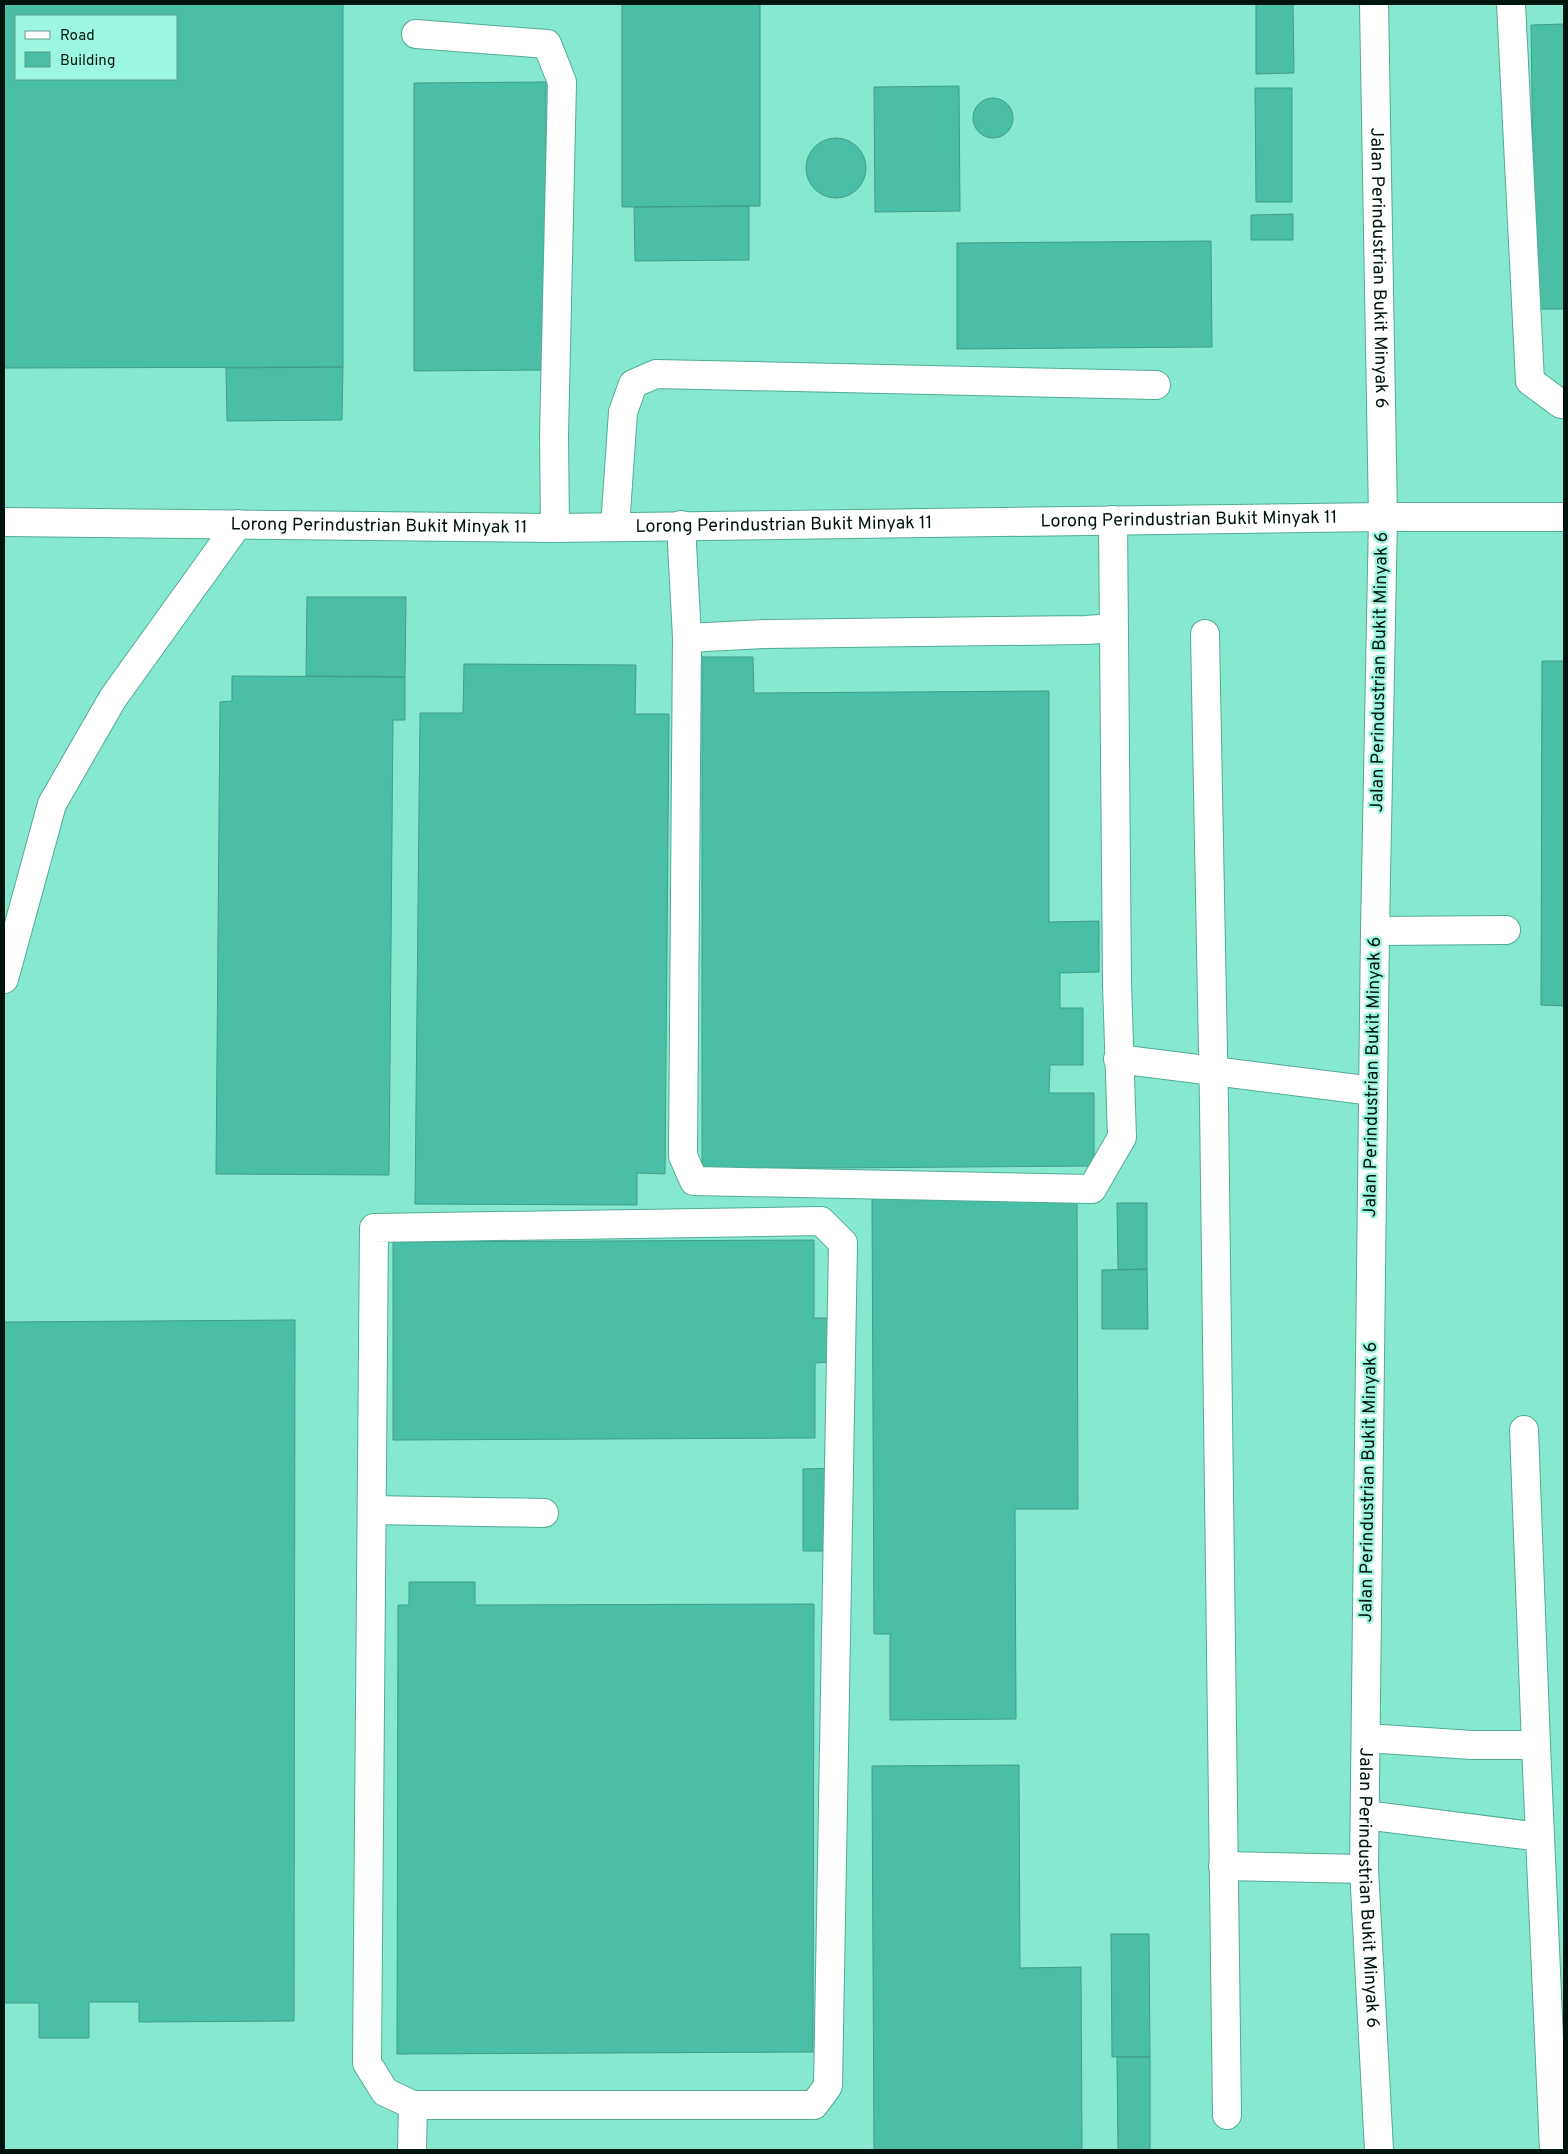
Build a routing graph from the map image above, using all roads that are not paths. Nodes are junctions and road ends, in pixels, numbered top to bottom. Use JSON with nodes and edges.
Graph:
{"nodes":[{"id":1,"x":1374,"y":4,"type":"edge"},
{"id":2,"x":1511,"y":4,"type":"edge"},
{"id":3,"x":416,"y":34,"type":"dead end"},
{"id":4,"x":1156,"y":385,"type":"dead end"},
{"id":5,"x":1564,"y":404,"type":"edge"},
{"id":6,"x":1383,"y":517,"type":"junction"},
{"id":7,"x":1564,"y":517,"type":"edge"},
{"id":8,"x":1113,"y":520,"type":"junction"},
{"id":9,"x":4,"y":522,"type":"edge"},
{"id":10,"x":238,"y":524,"type":"junction"},
{"id":11,"x":681,"y":526,"type":"junction"},
{"id":12,"x":615,"y":527,"type":"junction"},
{"id":13,"x":555,"y":528,"type":"junction"},
{"id":14,"x":1114,"y":628,"type":"junction"},
{"id":15,"x":1205,"y":634,"type":"dead end"},
{"id":16,"x":686,"y":638,"type":"junction"},
{"id":17,"x":1506,"y":930,"type":"dead end"},
{"id":18,"x":1375,"y":931,"type":"junction"},
{"id":19,"x":4,"y":979,"type":"edge"},
{"id":20,"x":1118,"y":1059,"type":"junction"},
{"id":21,"x":1213,"y":1070,"type":"junction"},
{"id":22,"x":1373,"y":1090,"type":"junction"},
{"id":23,"x":1524,"y":1430,"type":"dead end"},
{"id":24,"x":372,"y":1510,"type":"junction"},
{"id":25,"x":544,"y":1513,"type":"dead end"},
{"id":26,"x":1366,"y":1738,"type":"junction"},
{"id":27,"x":1536,"y":1745,"type":"junction"},
{"id":28,"x":1365,"y":1815,"type":"junction"},
{"id":29,"x":1540,"y":1837,"type":"junction"},
{"id":30,"x":1223,"y":1866,"type":"junction"},
{"id":31,"x":1364,"y":1869,"type":"junction"},
{"id":32,"x":413,"y":2105,"type":"junction"},
{"id":33,"x":1227,"y":2115,"type":"dead end"},
{"id":34,"x":412,"y":2150,"type":"edge"},
{"id":35,"x":1379,"y":2150,"type":"edge"},
{"id":36,"x":1554,"y":2150,"type":"edge"}],
"edges":[{"from":1,"to":6,"type":"street","name":"Jalan Perindustrian Bukit Minyak 6"},
{"from":2,"to":5,"type":"street"},
{"from":3,"to":13,"type":"street"},
{"from":4,"to":12,"type":"street"},
{"from":6,"to":7,"type":"street","name":"Lorong Perindustrian Bukit Minyak 11"},
{"from":6,"to":8,"type":"street","name":"Lorong Perindustrian Bukit Minyak 11"},
{"from":6,"to":18,"type":"street","name":"Jalan Perindustrian Bukit Minyak 6"},
{"from":8,"to":11,"type":"street","name":"Lorong Perindustrian Bukit Minyak 11"},
{"from":8,"to":14,"type":"street"},
{"from":9,"to":10,"type":"street","name":"Lorong Perindustrian Bukit Minyak 11"},
{"from":10,"to":13,"type":"street","name":"Lorong Perindustrian Bukit Minyak 11"},
{"from":10,"to":19,"type":"street"},
{"from":11,"to":12,"type":"street","name":"Lorong Perindustrian Bukit Minyak 11"},
{"from":11,"to":16,"type":"street"},
{"from":12,"to":13,"type":"street","name":"Lorong Perindustrian Bukit Minyak 11"},
{"from":14,"to":16,"type":"street"},
{"from":14,"to":20,"type":"street"},
{"from":15,"to":21,"type":"street"},
{"from":16,"to":20,"type":"street"},
{"from":17,"to":18,"type":"street"},
{"from":18,"to":22,"type":"street","name":"Jalan Perindustrian Bukit Minyak 6"},
{"from":20,"to":21,"type":"street"},
{"from":21,"to":22,"type":"street"},
{"from":21,"to":30,"type":"street"},
{"from":22,"to":26,"type":"street","name":"Jalan Perindustrian Bukit Minyak 6"},
{"from":23,"to":27,"type":"street"},
{"from":24,"to":25,"type":"street"},
{"from":24,"to":32,"type":"street"},
{"from":24,"to":32,"type":"street"},
{"from":26,"to":27,"type":"street"},
{"from":26,"to":28,"type":"street","name":"Jalan Perindustrian Bukit Minyak 6"},
{"from":27,"to":29,"type":"street"},
{"from":28,"to":29,"type":"street"},
{"from":28,"to":31,"type":"street","name":"Jalan Perindustrian Bukit Minyak 6"},
{"from":29,"to":36,"type":"street"},
{"from":30,"to":31,"type":"street"},
{"from":30,"to":33,"type":"street"},
{"from":31,"to":35,"type":"street","name":"Jalan Perindustrian Bukit Minyak 6"},
{"from":32,"to":34,"type":"street"}]}
